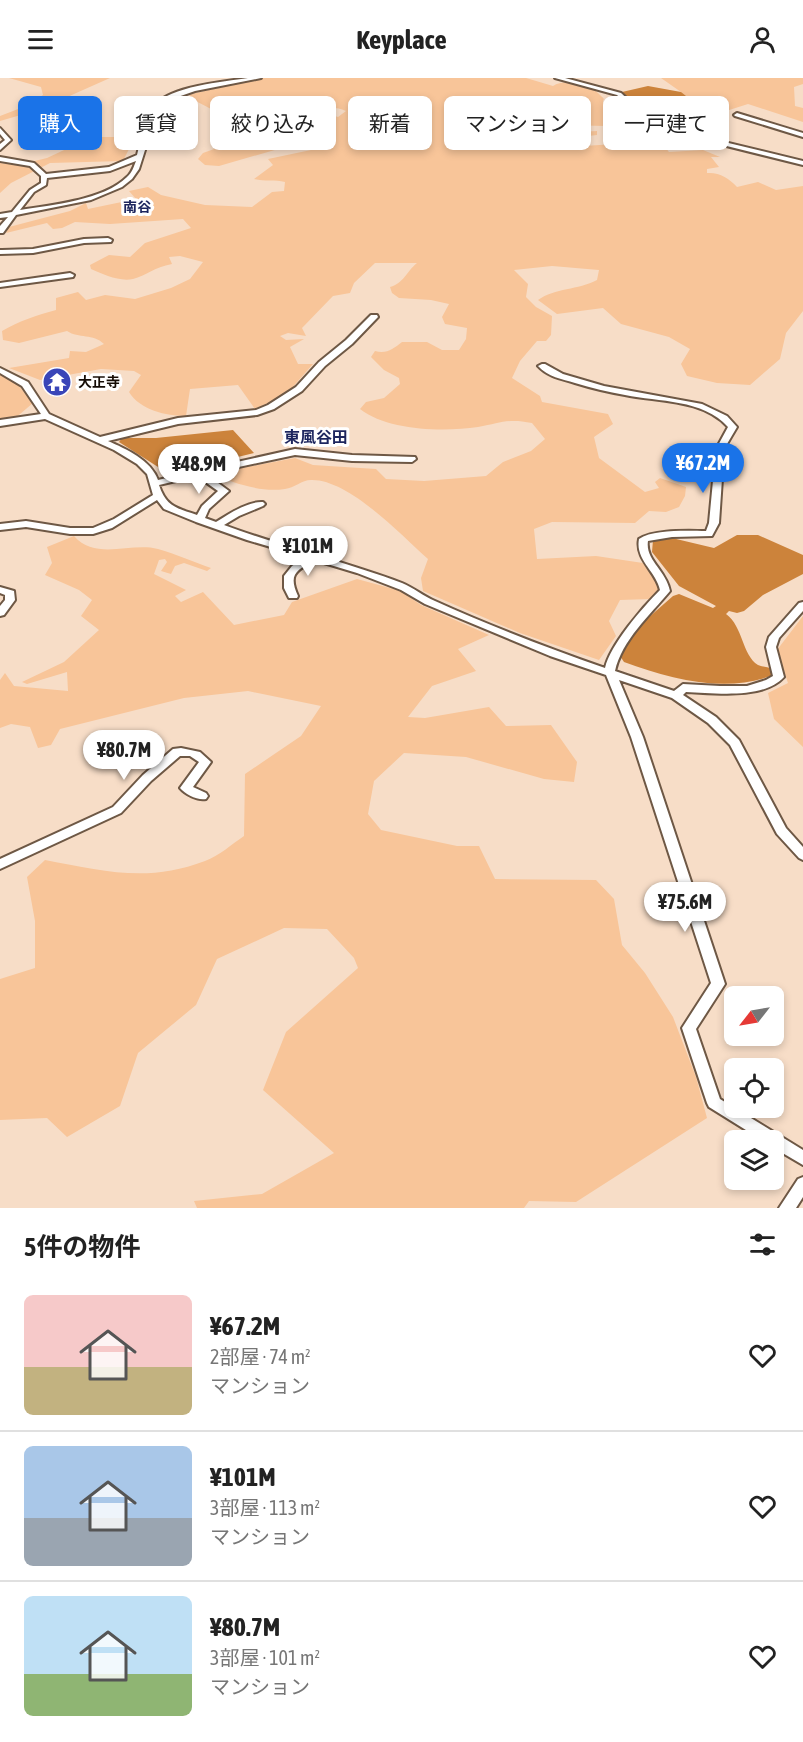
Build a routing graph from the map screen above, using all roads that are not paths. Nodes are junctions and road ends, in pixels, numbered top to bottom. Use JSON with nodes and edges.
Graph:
{"nodes":[{"id":1,"x":258,"y":78,"type":"edge"},
{"id":2,"x":558,"y":78,"type":"edge"},
{"id":3,"x":737,"y":115,"type":"dead end"},
{"id":4,"x":0,"y":130,"type":"edge"},
{"id":5,"x":803,"y":135,"type":"edge"},
{"id":6,"x":0,"y":148,"type":"edge"},
{"id":7,"x":141,"y":156,"type":"junction"},
{"id":8,"x":0,"y":159,"type":"edge"},
{"id":9,"x":803,"y":163,"type":"edge"},
{"id":10,"x":44,"y":176,"type":"junction"},
{"id":11,"x":14,"y":213,"type":"junction"},
{"id":12,"x":0,"y":216,"type":"edge"},
{"id":13,"x":0,"y":231,"type":"edge"},
{"id":14,"x":108,"y":240,"type":"dead end"},
{"id":15,"x":1,"y":253,"type":"edge"},
{"id":16,"x":70,"y":275,"type":"dead end"},
{"id":17,"x":0,"y":285,"type":"edge"},
{"id":18,"x":374,"y":317,"type":"dead end"},
{"id":19,"x":542,"y":366,"type":"dead end"},
{"id":20,"x":0,"y":370,"type":"edge"},
{"id":21,"x":46,"y":416,"type":"junction"},
{"id":22,"x":0,"y":423,"type":"edge"},
{"id":23,"x":99,"y":440,"type":"junction"},
{"id":24,"x":412,"y":459,"type":"dead end"},
{"id":25,"x":197,"y":472,"type":"junction"},
{"id":26,"x":156,"y":483,"type":"junction"},
{"id":27,"x":158,"y":496,"type":"junction"},
{"id":28,"x":260,"y":504,"type":"dead end"},
{"id":29,"x":199,"y":520,"type":"junction"},
{"id":30,"x":216,"y":526,"type":"junction"},
{"id":31,"x":0,"y":528,"type":"edge"},
{"id":32,"x":314,"y":556,"type":"junction"},
{"id":33,"x":0,"y":590,"type":"edge"},
{"id":34,"x":293,"y":596,"type":"dead end"},
{"id":35,"x":803,"y":605,"type":"edge"},
{"id":36,"x":0,"y":613,"type":"edge"},
{"id":37,"x":610,"y":671,"type":"junction"},
{"id":38,"x":676,"y":695,"type":"junction"},
{"id":39,"x":202,"y":796,"type":"dead end"},
{"id":40,"x":803,"y":855,"type":"edge"},
{"id":41,"x":0,"y":864,"type":"edge"},
{"id":42,"x":758,"y":1130,"type":"edge"},
{"id":43,"x":784,"y":1146,"type":"edge"},
{"id":44,"x":803,"y":1158,"type":"edge"},
{"id":45,"x":803,"y":1184,"type":"edge"},
{"id":46,"x":787,"y":1208,"type":"edge"}],
"edges":[{"from":1,"to":7,"type":"street"},
{"from":2,"to":9,"type":"street"},
{"from":3,"to":5,"type":"street"},
{"from":4,"to":6,"type":"street"},
{"from":7,"to":10,"type":"street"},
{"from":7,"to":11,"type":"street"},
{"from":8,"to":10,"type":"street"},
{"from":10,"to":11,"type":"street"},
{"from":11,"to":12,"type":"street"},
{"from":11,"to":13,"type":"street"},
{"from":14,"to":15,"type":"street"},
{"from":16,"to":17,"type":"street"},
{"from":18,"to":23,"type":"street"},
{"from":19,"to":37,"type":"street"},
{"from":20,"to":21,"type":"street"},
{"from":21,"to":22,"type":"street"},
{"from":21,"to":23,"type":"street"},
{"from":23,"to":26,"type":"street"},
{"from":24,"to":25,"type":"street"},
{"from":25,"to":26,"type":"street"},
{"from":25,"to":29,"type":"street"},
{"from":26,"to":27,"type":"street"},
{"from":27,"to":29,"type":"street"},
{"from":27,"to":31,"type":"street"},
{"from":28,"to":30,"type":"street"},
{"from":29,"to":30,"type":"street"},
{"from":30,"to":32,"type":"street"},
{"from":32,"to":34,"type":"street"},
{"from":32,"to":37,"type":"street"},
{"from":33,"to":36,"type":"street"},
{"from":35,"to":38,"type":"street"},
{"from":37,"to":38,"type":"street"},
{"from":37,"to":42,"type":"street"},
{"from":38,"to":40,"type":"street"},
{"from":39,"to":41,"type":"street"},
{"from":43,"to":44,"type":"street"},
{"from":45,"to":46,"type":"street"}]}
